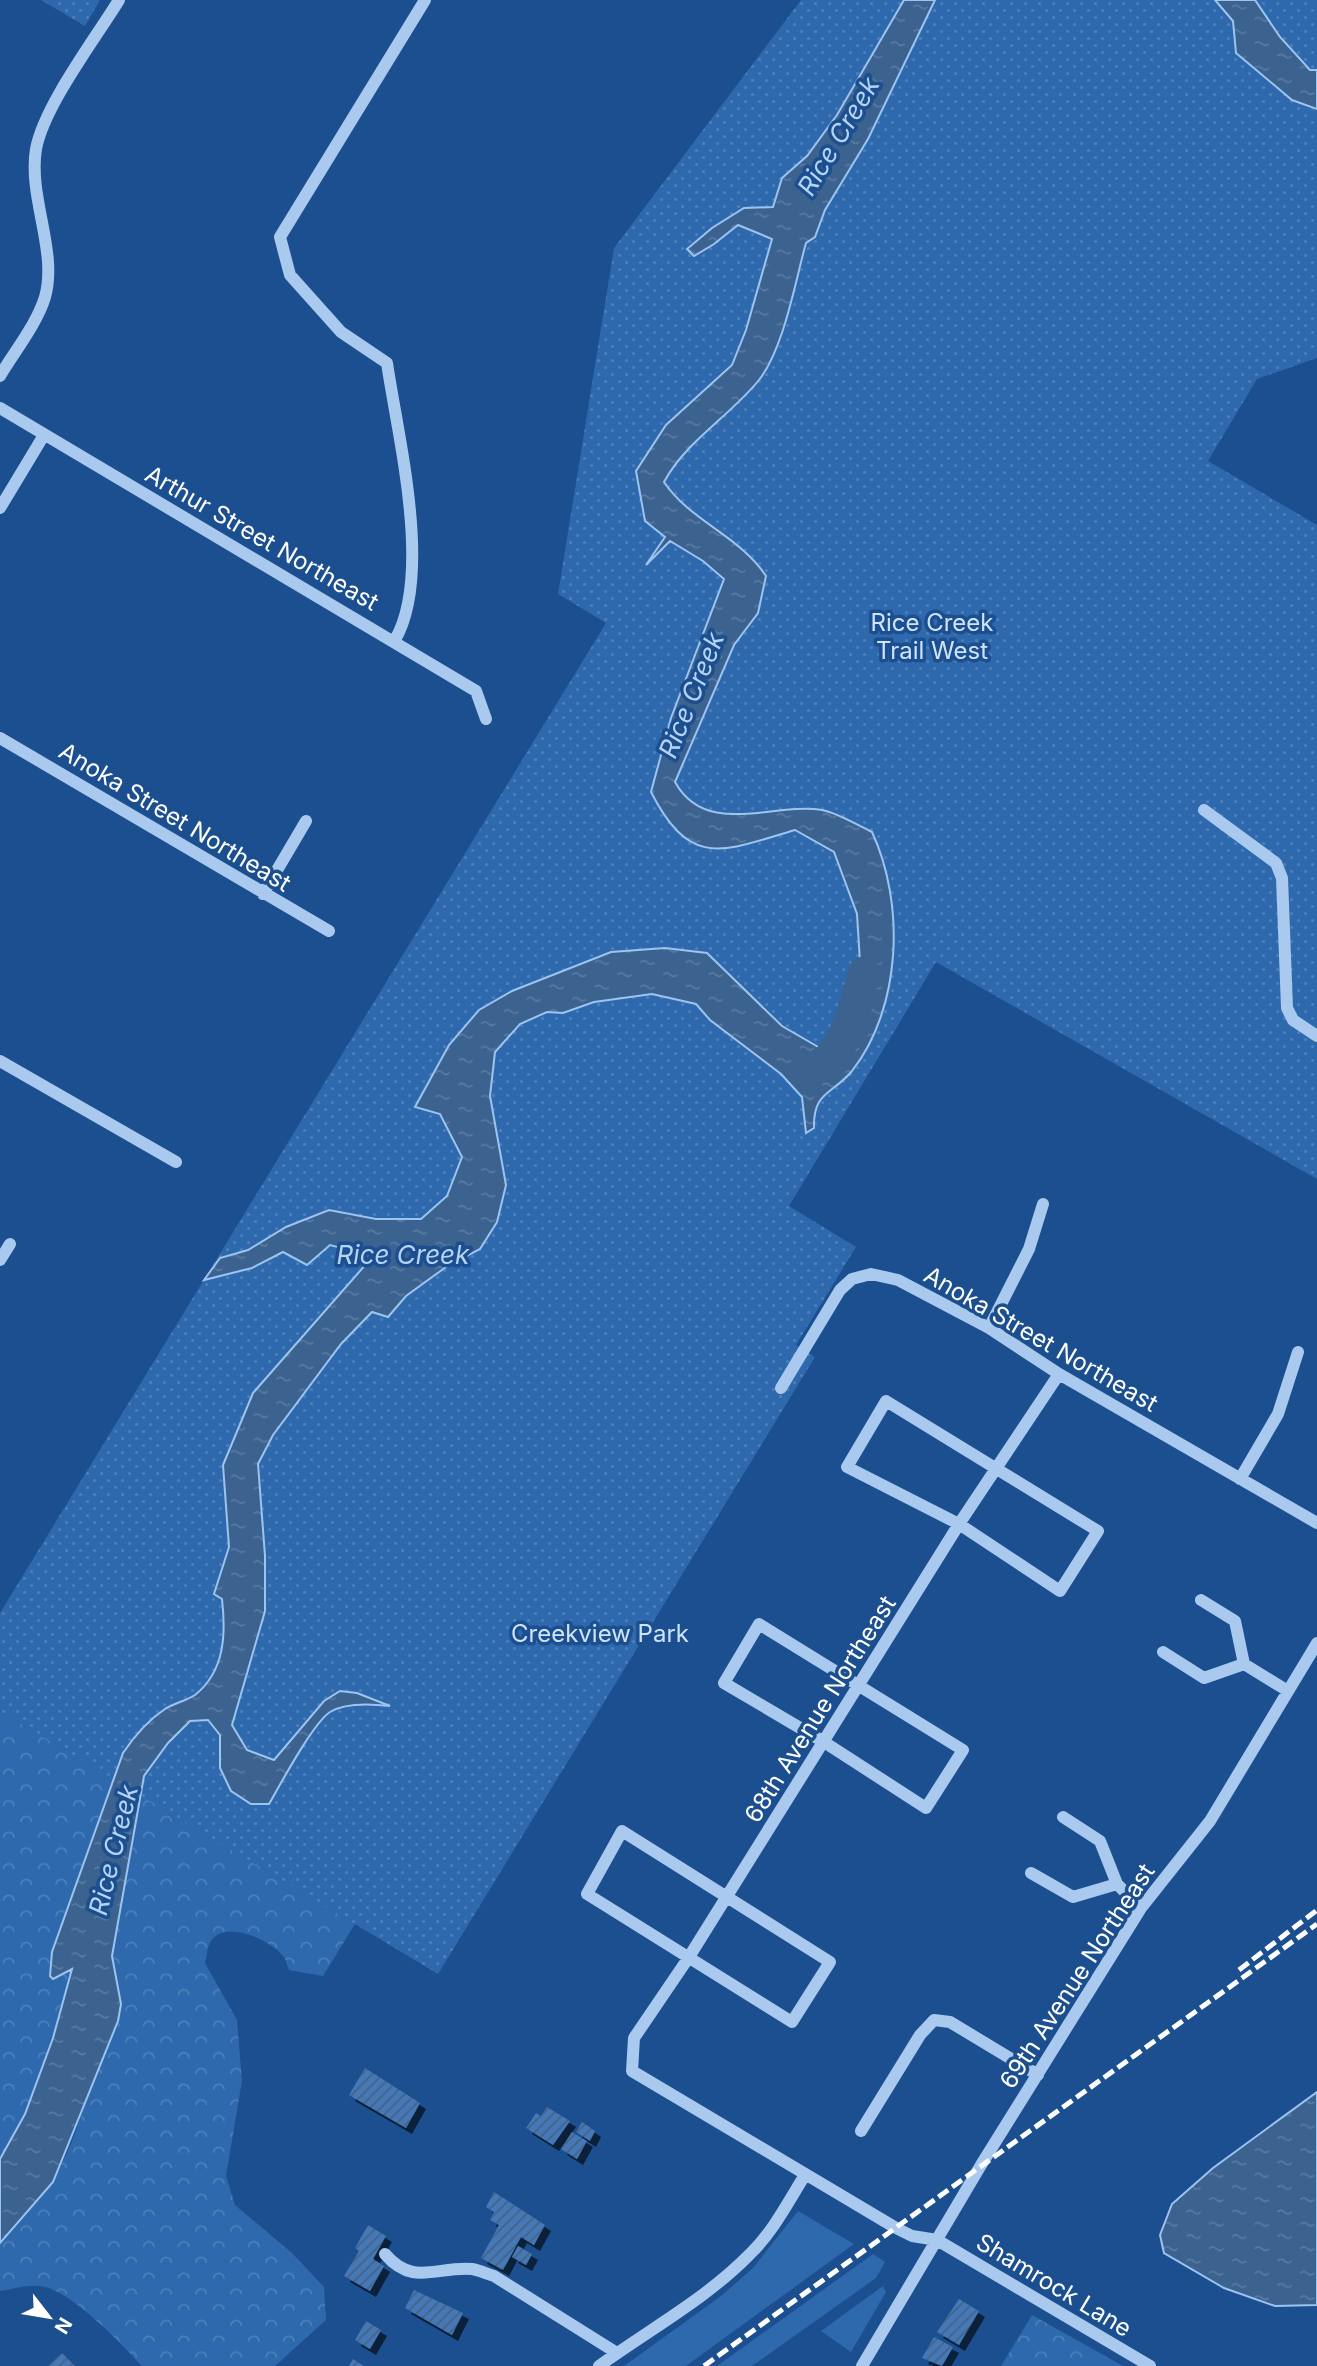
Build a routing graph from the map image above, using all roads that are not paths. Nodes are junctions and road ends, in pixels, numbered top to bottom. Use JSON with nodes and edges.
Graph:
{"nodes":[{"id":1,"x":119,"y":0,"type":"edge"},
{"id":2,"x":425,"y":0,"type":"edge"},
{"id":3,"x":0,"y":376,"type":"edge"},
{"id":4,"x":0,"y":408,"type":"edge"},
{"id":5,"x":44,"y":435,"type":"junction"},
{"id":6,"x":0,"y":508,"type":"edge"},
{"id":7,"x":395,"y":640,"type":"junction"},
{"id":8,"x":486,"y":719,"type":"dead end"},
{"id":9,"x":0,"y":738,"type":"edge"},
{"id":10,"x":1204,"y":810,"type":"dead end"},
{"id":11,"x":306,"y":821,"type":"dead end"},
{"id":12,"x":263,"y":894,"type":"junction"},
{"id":13,"x":329,"y":931,"type":"dead end"},
{"id":14,"x":1317,"y":1037,"type":"edge"},
{"id":15,"x":0,"y":1061,"type":"edge"},
{"id":16,"x":176,"y":1162,"type":"dead end"},
{"id":17,"x":1043,"y":1204,"type":"dead end"},
{"id":18,"x":10,"y":1244,"type":"dead end"},
{"id":19,"x":0,"y":1260,"type":"edge"},
{"id":20,"x":989,"y":1328,"type":"junction"},
{"id":21,"x":1298,"y":1352,"type":"dead end"},
{"id":22,"x":1059,"y":1374,"type":"junction"},
{"id":23,"x":781,"y":1388,"type":"dead end"},
{"id":24,"x":996,"y":1468,"type":"junction"},
{"id":25,"x":1240,"y":1479,"type":"junction"},
{"id":26,"x":1317,"y":1523,"type":"edge"},
{"id":27,"x":959,"y":1524,"type":"junction"},
{"id":28,"x":1201,"y":1600,"type":"dead end"},
{"id":29,"x":1317,"y":1643,"type":"edge"},
{"id":30,"x":1163,"y":1652,"type":"dead end"},
{"id":31,"x":1244,"y":1664,"type":"junction"},
{"id":32,"x":860,"y":1685,"type":"junction"},
{"id":33,"x":1288,"y":1691,"type":"junction"},
{"id":34,"x":824,"y":1742,"type":"junction"},
{"id":35,"x":1063,"y":1817,"type":"dead end"},
{"id":36,"x":1031,"y":1873,"type":"dead end"},
{"id":37,"x":1117,"y":1884,"type":"junction"},
{"id":38,"x":726,"y":1897,"type":"junction"},
{"id":39,"x":1141,"y":1909,"type":"junction"},
{"id":40,"x":689,"y":1957,"type":"junction"},
{"id":41,"x":632,"y":2071,"type":"joint"},
{"id":42,"x":1038,"y":2075,"type":"junction"},
{"id":43,"x":861,"y":2131,"type":"dead end"},
{"id":44,"x":805,"y":2175,"type":"junction"},
{"id":45,"x":937,"y":2240,"type":"junction"},
{"id":46,"x":384,"y":2255,"type":"dead end"},
{"id":47,"x":617,"y":2353,"type":"junction"},
{"id":48,"x":599,"y":2366,"type":"edge"},
{"id":49,"x":862,"y":2366,"type":"edge"},
{"id":50,"x":1150,"y":2366,"type":"edge"}],
"edges":[{"from":1,"to":3,"type":"street"},
{"from":2,"to":7,"type":"street"},
{"from":4,"to":5,"type":"street","name":"Arthur Street Northeast"},
{"from":5,"to":6,"type":"street"},
{"from":5,"to":7,"type":"street","name":"Arthur Street Northeast"},
{"from":7,"to":8,"type":"street","name":"Arthur Street Northeast"},
{"from":9,"to":12,"type":"street","name":"Anoka Street Northeast"},
{"from":10,"to":14,"type":"street"},
{"from":11,"to":12,"type":"street"},
{"from":12,"to":13,"type":"street","name":"Anoka Street Northeast"},
{"from":15,"to":16,"type":"street"},
{"from":17,"to":20,"type":"street"},
{"from":18,"to":19,"type":"street"},
{"from":20,"to":22,"type":"street","name":"Anoka Street Northeast"},
{"from":20,"to":23,"type":"street","name":"Anoka Street Northeast"},
{"from":21,"to":25,"type":"street"},
{"from":22,"to":24,"type":"street","name":"68th Avenue Northeast"},
{"from":22,"to":25,"type":"street","name":"Anoka Street Northeast"},
{"from":24,"to":27,"type":"street","name":"68th Avenue Northeast"},
{"from":24,"to":27,"type":"street"},
{"from":24,"to":27,"type":"street"},
{"from":25,"to":26,"type":"street","name":"Anoka Street Northeast"},
{"from":27,"to":32,"type":"street","name":"68th Avenue Northeast"},
{"from":28,"to":31,"type":"street"},
{"from":29,"to":33,"type":"street","name":"69th Avenue Northeast"},
{"from":30,"to":31,"type":"street"},
{"from":31,"to":33,"type":"street"},
{"from":32,"to":34,"type":"street","name":"68th Avenue Northeast"},
{"from":32,"to":34,"type":"street"},
{"from":32,"to":34,"type":"street"},
{"from":33,"to":39,"type":"street","name":"69th Avenue Northeast"},
{"from":34,"to":38,"type":"street","name":"68th Avenue Northeast"},
{"from":35,"to":37,"type":"street"},
{"from":36,"to":37,"type":"street"},
{"from":37,"to":39,"type":"street"},
{"from":38,"to":40,"type":"street","name":"68th Avenue Northeast"},
{"from":38,"to":40,"type":"street"},
{"from":38,"to":40,"type":"street"},
{"from":39,"to":42,"type":"street","name":"69th Avenue Northeast"},
{"from":40,"to":41,"type":"street","name":"68th Avenue Northeast"},
{"from":41,"to":44,"type":"street","name":"Shamrock Lane"},
{"from":42,"to":43,"type":"street"},
{"from":42,"to":45,"type":"street","name":"69th Avenue Northeast"},
{"from":44,"to":45,"type":"street","name":"Shamrock Lane"},
{"from":44,"to":47,"type":"street"},
{"from":45,"to":49,"type":"street","name":"69th Avenue Northeast"},
{"from":45,"to":50,"type":"street","name":"Shamrock Lane"},
{"from":46,"to":47,"type":"street"},
{"from":47,"to":48,"type":"street"}]}
